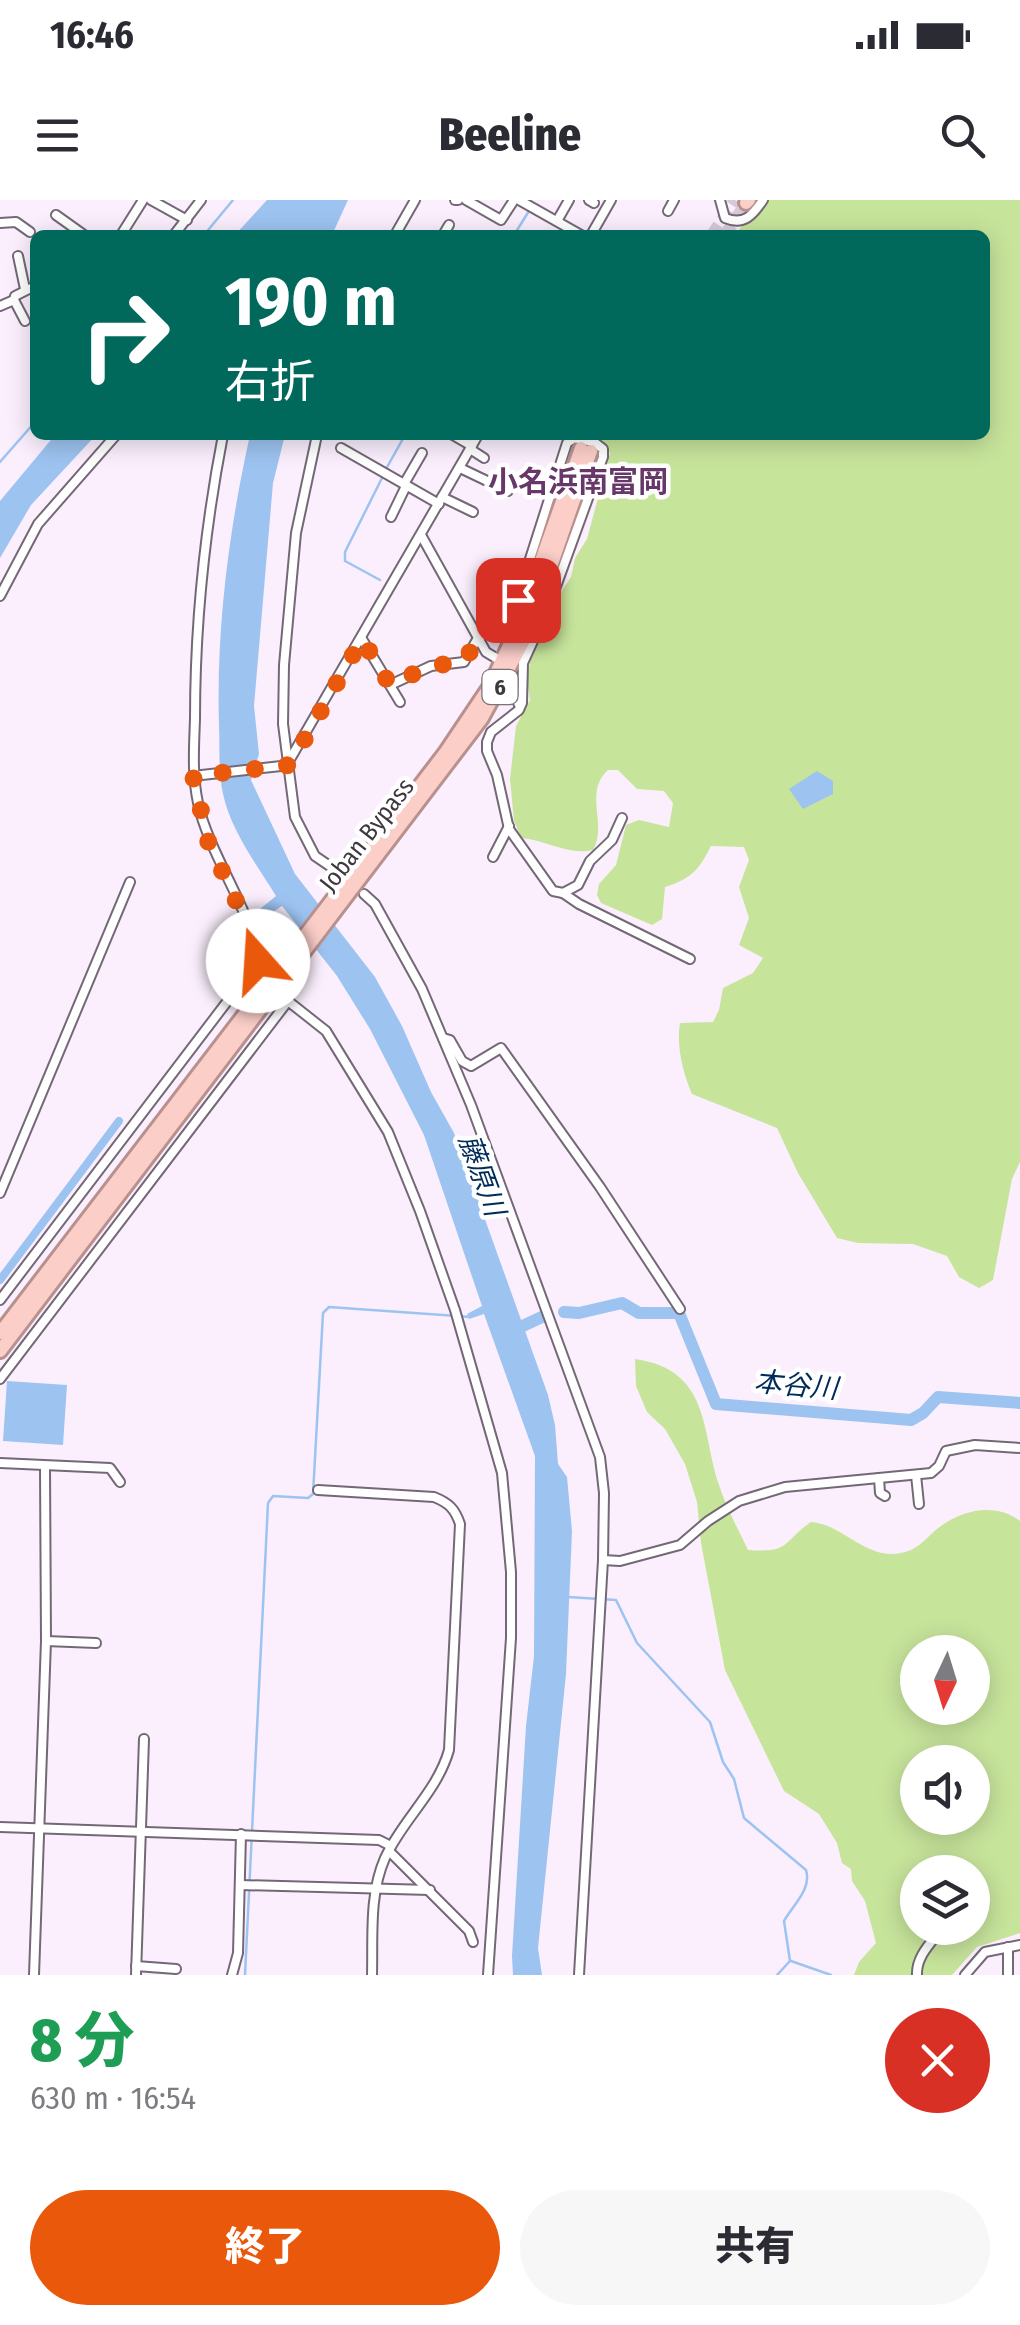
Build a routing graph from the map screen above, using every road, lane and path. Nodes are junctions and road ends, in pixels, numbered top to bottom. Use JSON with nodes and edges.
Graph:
{"nodes":[{"id":1,"x":144,"y":200,"type":"edge"},
{"id":2,"x":151,"y":200,"type":"edge"},
{"id":3,"x":202,"y":200,"type":"edge"},
{"id":4,"x":415,"y":200,"type":"edge"},
{"id":5,"x":466,"y":200,"type":"edge"},
{"id":6,"x":516,"y":200,"type":"edge"},
{"id":7,"x":569,"y":200,"type":"edge"},
{"id":8,"x":611,"y":200,"type":"edge"},
{"id":9,"x":674,"y":200,"type":"edge"},
{"id":10,"x":720,"y":200,"type":"edge"},
{"id":11,"x":763,"y":200,"type":"edge"},
{"id":12,"x":668,"y":211,"type":"dead end"},
{"id":13,"x":56,"y":215,"type":"dead end"},
{"id":14,"x":187,"y":220,"type":"junction"},
{"id":15,"x":557,"y":221,"type":"junction"},
{"id":16,"x":0,"y":222,"type":"edge"},
{"id":17,"x":449,"y":225,"type":"dead end"},
{"id":18,"x":77,"y":230,"type":"edge"},
{"id":19,"x":123,"y":230,"type":"edge"},
{"id":20,"x":178,"y":230,"type":"edge"},
{"id":21,"x":397,"y":230,"type":"edge"},
{"id":22,"x":446,"y":230,"type":"edge"},
{"id":23,"x":572,"y":230,"type":"edge"},
{"id":24,"x":594,"y":230,"type":"edge"},
{"id":25,"x":30,"y":232,"type":"dead end"},
{"id":26,"x":18,"y":256,"type":"dead end"},
{"id":27,"x":30,"y":288,"type":"edge"},
{"id":28,"x":14,"y":300,"type":"junction"},
{"id":29,"x":0,"y":306,"type":"edge"},
{"id":30,"x":25,"y":321,"type":"dead end"},
{"id":31,"x":112,"y":440,"type":"edge"},
{"id":32,"x":222,"y":440,"type":"edge"},
{"id":33,"x":316,"y":440,"type":"edge"},
{"id":34,"x":460,"y":440,"type":"edge"},
{"id":35,"x":475,"y":440,"type":"edge"},
{"id":36,"x":571,"y":440,"type":"edge"},
{"id":37,"x":584,"y":440,"type":"edge"},
{"id":38,"x":341,"y":448,"type":"dead end"},
{"id":39,"x":471,"y":448,"type":"junction"},
{"id":40,"x":422,"y":453,"type":"dead end"},
{"id":41,"x":484,"y":458,"type":"dead end"},
{"id":42,"x":460,"y":468,"type":"junction"},
{"id":43,"x":405,"y":485,"type":"junction"},
{"id":44,"x":508,"y":491,"type":"dead end"},
{"id":45,"x":440,"y":501,"type":"junction"},
{"id":46,"x":474,"y":512,"type":"dead end"},
{"id":47,"x":391,"y":517,"type":"dead end"},
{"id":48,"x":421,"y":535,"type":"junction"},
{"id":49,"x":0,"y":596,"type":"edge"},
{"id":50,"x":478,"y":638,"type":"junction"},
{"id":51,"x":362,"y":639,"type":"junction"},
{"id":52,"x":501,"y":661,"type":"junction"},
{"id":53,"x":506,"y":676,"type":"junction"},
{"id":54,"x":390,"y":685,"type":"junction"},
{"id":55,"x":522,"y":688,"type":"junction"},
{"id":56,"x":499,"y":690,"type":"junction"},
{"id":57,"x":400,"y":702,"type":"dead end"},
{"id":58,"x":519,"y":710,"type":"junction"},
{"id":59,"x":290,"y":763,"type":"junction"},
{"id":60,"x":193,"y":776,"type":"junction"},
{"id":61,"x":622,"y":818,"type":"dead end"},
{"id":62,"x":508,"y":826,"type":"junction"},
{"id":63,"x":493,"y":856,"type":"dead end"},
{"id":64,"x":130,"y":882,"type":"dead end"},
{"id":65,"x":350,"y":885,"type":"junction"},
{"id":66,"x":563,"y":892,"type":"junction"},
{"id":67,"x":690,"y":958,"type":"dead end"},
{"id":68,"x":286,"y":969,"type":"junction"},
{"id":69,"x":442,"y":1038,"type":"junction"},
{"id":70,"x":0,"y":1193,"type":"edge"},
{"id":71,"x":0,"y":1300,"type":"edge"},
{"id":72,"x":680,"y":1309,"type":"dead end"},
{"id":73,"x":0,"y":1333,"type":"edge"},
{"id":74,"x":0,"y":1351,"type":"edge"},
{"id":75,"x":0,"y":1378,"type":"edge"},
{"id":76,"x":1018,"y":1448,"type":"edge"},
{"id":77,"x":1014,"y":1459,"type":"dead end"},
{"id":78,"x":0,"y":1464,"type":"edge"},
{"id":79,"x":46,"y":1467,"type":"junction"},
{"id":80,"x":916,"y":1475,"type":"junction"},
{"id":81,"x":878,"y":1478,"type":"junction"},
{"id":82,"x":120,"y":1482,"type":"dead end"},
{"id":83,"x":318,"y":1490,"type":"dead end"},
{"id":84,"x":886,"y":1496,"type":"dead end"},
{"id":85,"x":919,"y":1504,"type":"dead end"},
{"id":86,"x":603,"y":1560,"type":"junction"},
{"id":87,"x":46,"y":1641,"type":"junction"},
{"id":88,"x":96,"y":1643,"type":"dead end"},
{"id":89,"x":144,"y":1739,"type":"dead end"},
{"id":90,"x":0,"y":1826,"type":"edge"},
{"id":91,"x":39,"y":1828,"type":"junction"},
{"id":92,"x":141,"y":1831,"type":"junction"},
{"id":93,"x":242,"y":1834,"type":"junction"},
{"id":94,"x":390,"y":1849,"type":"junction"},
{"id":95,"x":240,"y":1886,"type":"junction"},
{"id":96,"x":376,"y":1890,"type":"junction"},
{"id":97,"x":430,"y":1890,"type":"junction"},
{"id":98,"x":582,"y":1930,"type":"dead end"},
{"id":99,"x":473,"y":1942,"type":"dead end"},
{"id":100,"x":588,"y":1944,"type":"dead end"},
{"id":101,"x":927,"y":1945,"type":"edge"},
{"id":102,"x":1020,"y":1945,"type":"edge"},
{"id":103,"x":1008,"y":1946,"type":"junction"},
{"id":104,"x":974,"y":1963,"type":"junction"},
{"id":105,"x":176,"y":1969,"type":"dead end"},
{"id":106,"x":136,"y":1971,"type":"edge"},
{"id":107,"x":34,"y":1975,"type":"edge"},
{"id":108,"x":232,"y":1975,"type":"edge"},
{"id":109,"x":372,"y":1975,"type":"edge"},
{"id":110,"x":488,"y":1975,"type":"edge"},
{"id":111,"x":579,"y":1975,"type":"edge"},
{"id":112,"x":917,"y":1975,"type":"edge"},
{"id":113,"x":965,"y":1975,"type":"edge"},
{"id":114,"x":977,"y":1975,"type":"edge"},
{"id":115,"x":1008,"y":1975,"type":"edge"}],
"edges":[{"from":1,"to":19,"type":"street"},
{"from":2,"to":14,"type":"street"},
{"from":3,"to":14,"type":"street"},
{"from":4,"to":21,"type":"street"},
{"from":5,"to":6,"type":"street"},
{"from":6,"to":15,"type":"street"},
{"from":7,"to":15,"type":"street"},
{"from":8,"to":24,"type":"street"},
{"from":9,"to":12,"type":"street"},
{"from":10,"to":11,"type":"street"},
{"from":13,"to":18,"type":"street"},
{"from":14,"to":20,"type":"street"},
{"from":15,"to":23,"type":"street"},
{"from":16,"to":25,"type":"street"},
{"from":17,"to":22,"type":"street"},
{"from":26,"to":27,"type":"street"},
{"from":27,"to":28,"type":"street"},
{"from":28,"to":29,"type":"street"},
{"from":28,"to":30,"type":"street"},
{"from":31,"to":49,"type":"street"},
{"from":32,"to":60,"type":"street"},
{"from":33,"to":59,"type":"street"},
{"from":34,"to":39,"type":"street"},
{"from":35,"to":39,"type":"street"},
{"from":36,"to":50,"type":"street"},
{"from":37,"to":55,"type":"street"},
{"from":38,"to":43,"type":"street"},
{"from":39,"to":41,"type":"street"},
{"from":39,"to":42,"type":"street"},
{"from":40,"to":43,"type":"street"},
{"from":42,"to":44,"type":"street"},
{"from":42,"to":45,"type":"street"},
{"from":43,"to":45,"type":"street"},
{"from":43,"to":47,"type":"street"},
{"from":45,"to":46,"type":"street"},
{"from":45,"to":48,"type":"street"},
{"from":48,"to":50,"type":"street"},
{"from":48,"to":51,"type":"street"},
{"from":50,"to":52,"type":"street"},
{"from":50,"to":54,"type":"street"},
{"from":51,"to":54,"type":"street"},
{"from":51,"to":59,"type":"street"},
{"from":52,"to":53,"type":"highway","name":"Joban Bypass","number":"6"},
{"from":52,"to":65,"type":"highway","name":"Joban Bypass","number":"6"},
{"from":53,"to":55,"type":"street"},
{"from":53,"to":56,"type":"highway","name":"Joban Bypass","number":"6"},
{"from":54,"to":57,"type":"street"},
{"from":55,"to":58,"type":"street"},
{"from":56,"to":58,"type":"street"},
{"from":56,"to":65,"type":"highway","name":"Joban Bypass","number":"6"},
{"from":58,"to":62,"type":"street"},
{"from":59,"to":60,"type":"street"},
{"from":59,"to":65,"type":"street"},
{"from":60,"to":71,"type":"street"},
{"from":61,"to":66,"type":"street"},
{"from":62,"to":63,"type":"street"},
{"from":62,"to":66,"type":"street"},
{"from":64,"to":70,"type":"street"},
{"from":65,"to":68,"type":"highway","name":"Joban Bypass","number":"6"},
{"from":65,"to":69,"type":"street"},
{"from":66,"to":67,"type":"street"},
{"from":68,"to":73,"type":"highway","name":"Joban Bypass","number":"6"},
{"from":68,"to":74,"type":"highway","name":"Joban Bypass","number":"6"},
{"from":69,"to":72,"type":"street"},
{"from":69,"to":86,"type":"street"},
{"from":75,"to":110,"type":"street"},
{"from":76,"to":77,"type":"street"},
{"from":76,"to":80,"type":"street"},
{"from":78,"to":79,"type":"street"},
{"from":79,"to":82,"type":"street"},
{"from":79,"to":87,"type":"street"},
{"from":80,"to":81,"type":"street"},
{"from":80,"to":85,"type":"street"},
{"from":81,"to":84,"type":"street"},
{"from":81,"to":86,"type":"street"},
{"from":83,"to":94,"type":"street"},
{"from":86,"to":111,"type":"street"},
{"from":87,"to":88,"type":"street"},
{"from":87,"to":91,"type":"street"},
{"from":89,"to":92,"type":"street"},
{"from":90,"to":91,"type":"street"},
{"from":91,"to":92,"type":"street"},
{"from":91,"to":107,"type":"street"},
{"from":92,"to":93,"type":"street"},
{"from":92,"to":106,"type":"street"},
{"from":93,"to":94,"type":"street"},
{"from":93,"to":95,"type":"street"},
{"from":94,"to":96,"type":"street"},
{"from":94,"to":97,"type":"street"},
{"from":95,"to":96,"type":"street"},
{"from":95,"to":108,"type":"street"},
{"from":96,"to":97,"type":"street"},
{"from":96,"to":109,"type":"street"},
{"from":97,"to":99,"type":"street"},
{"from":98,"to":100,"type":"street"},
{"from":101,"to":112,"type":"street"},
{"from":102,"to":103,"type":"street"},
{"from":103,"to":104,"type":"street"},
{"from":103,"to":115,"type":"street"},
{"from":104,"to":113,"type":"street"},
{"from":104,"to":114,"type":"street"},
{"from":105,"to":106,"type":"street"}]}
